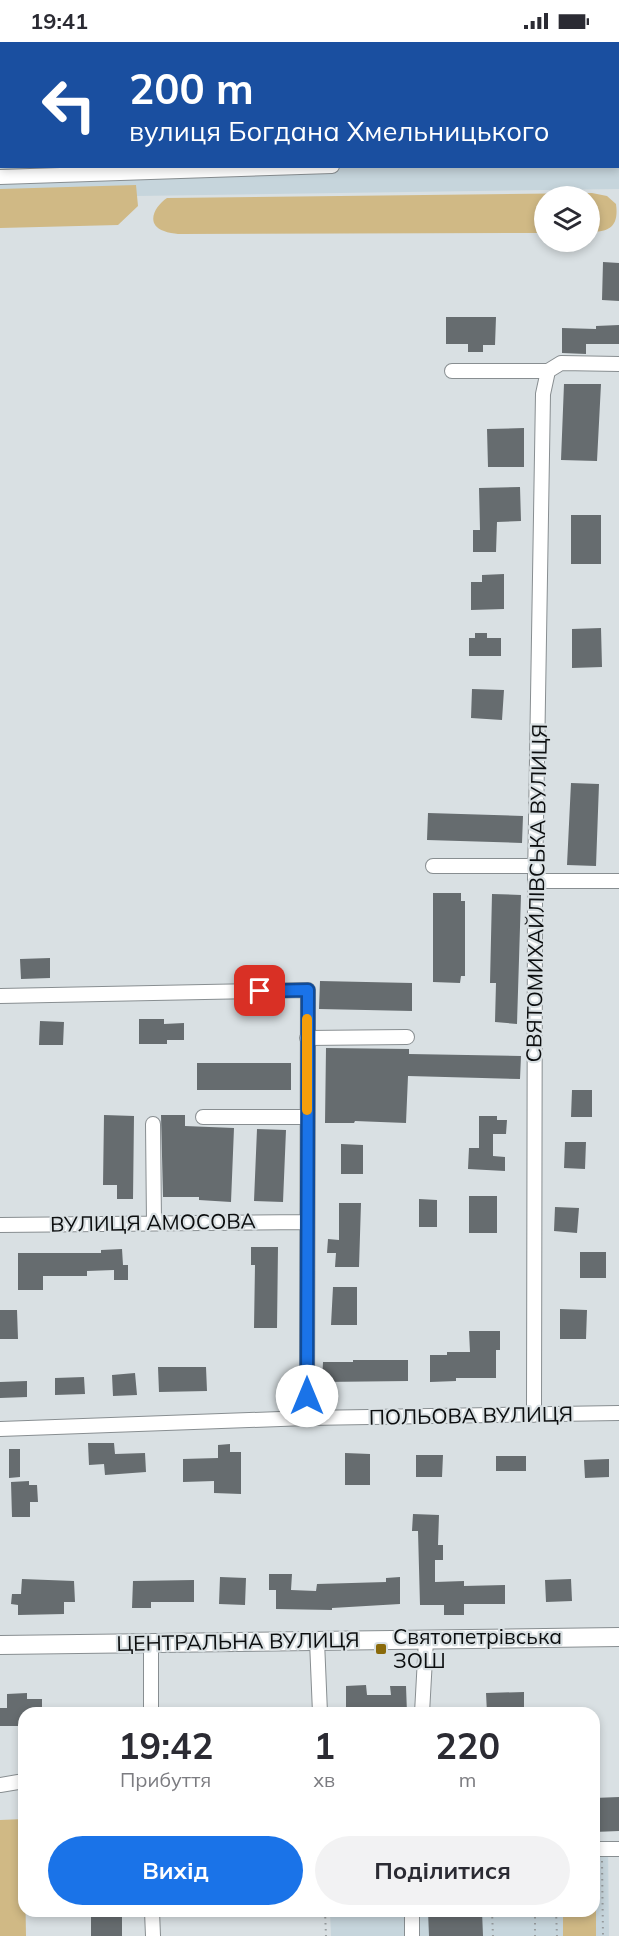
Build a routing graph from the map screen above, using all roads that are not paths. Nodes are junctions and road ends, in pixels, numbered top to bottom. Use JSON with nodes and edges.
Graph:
{"nodes":[{"id":1,"x":203,"y":168,"type":"edge"},
{"id":2,"x":139,"y":169,"type":"edge"},
{"id":3,"x":0,"y":177,"type":"edge"},
{"id":4,"x":619,"y":364,"type":"edge"},
{"id":5,"x":452,"y":371,"type":"dead end"},
{"id":6,"x":548,"y":371,"type":"junction"},
{"id":7,"x":433,"y":866,"type":"dead end"},
{"id":8,"x":536,"y":866,"type":"junction"},
{"id":9,"x":535,"y":880,"type":"junction"},
{"id":10,"x":619,"y":881,"type":"edge"},
{"id":11,"x":0,"y":996,"type":"edge"},
{"id":12,"x":407,"y":1037,"type":"dead end"},
{"id":13,"x":307,"y":1038,"type":"junction"},
{"id":14,"x":203,"y":1117,"type":"dead end"},
{"id":15,"x":307,"y":1117,"type":"junction"},
{"id":16,"x":153,"y":1124,"type":"dead end"},
{"id":17,"x":307,"y":1222,"type":"junction"},
{"id":18,"x":154,"y":1223,"type":"junction"},
{"id":19,"x":0,"y":1225,"type":"edge"},
{"id":20,"x":619,"y":1413,"type":"edge"},
{"id":21,"x":534,"y":1415,"type":"junction"},
{"id":22,"x":307,"y":1418,"type":"junction"},
{"id":23,"x":0,"y":1430,"type":"edge"},
{"id":24,"x":619,"y":1637,"type":"edge"},
{"id":25,"x":426,"y":1640,"type":"junction"},
{"id":26,"x":317,"y":1641,"type":"junction"},
{"id":27,"x":151,"y":1643,"type":"junction"},
{"id":28,"x":0,"y":1645,"type":"edge"},
{"id":29,"x":151,"y":1707,"type":"edge"},
{"id":30,"x":320,"y":1707,"type":"edge"},
{"id":31,"x":422,"y":1707,"type":"edge"},
{"id":32,"x":18,"y":1782,"type":"edge"},
{"id":33,"x":0,"y":1785,"type":"edge"},
{"id":34,"x":600,"y":1849,"type":"edge"},
{"id":35,"x":619,"y":1849,"type":"edge"},
{"id":36,"x":152,"y":1917,"type":"edge"},
{"id":37,"x":412,"y":1917,"type":"edge"},
{"id":38,"x":153,"y":1936,"type":"edge"},
{"id":39,"x":412,"y":1936,"type":"edge"}],
"edges":[{"from":1,"to":2,"type":"street"},
{"from":2,"to":3,"type":"street"},
{"from":4,"to":6,"type":"street"},
{"from":5,"to":6,"type":"street"},
{"from":6,"to":8,"type":"street","name":"СВЯТОМИХАЙЛІВСЬКА ВУЛИЦЯ"},
{"from":7,"to":8,"type":"street"},
{"from":8,"to":9,"type":"street","name":"СВЯТОМИХАЙЛІВСЬКА ВУЛИЦЯ"},
{"from":9,"to":10,"type":"street"},
{"from":9,"to":21,"type":"street","name":"СВЯТОМИХАЙЛІВСЬКА ВУЛИЦЯ"},
{"from":11,"to":13,"type":"street"},
{"from":12,"to":13,"type":"street"},
{"from":13,"to":15,"type":"street"},
{"from":14,"to":15,"type":"street"},
{"from":15,"to":17,"type":"street"},
{"from":16,"to":18,"type":"street"},
{"from":17,"to":18,"type":"street","name":"ВУЛИЦЯ АМОСОВА"},
{"from":17,"to":22,"type":"street"},
{"from":18,"to":19,"type":"street","name":"ВУЛИЦЯ АМОСОВА"},
{"from":20,"to":21,"type":"street","name":"ПОЛЬОВА ВУЛИЦЯ"},
{"from":21,"to":22,"type":"street","name":"ПОЛЬОВА ВУЛИЦЯ"},
{"from":22,"to":23,"type":"street","name":"ПОЛЬОВА ВУЛИЦЯ"},
{"from":24,"to":25,"type":"main road","name":"ЦЕНТРАЛЬНА ВУЛИЦЯ"},
{"from":25,"to":26,"type":"main road","name":"ЦЕНТРАЛЬНА ВУЛИЦЯ"},
{"from":25,"to":31,"type":"street"},
{"from":26,"to":27,"type":"main road","name":"ЦЕНТРАЛЬНА ВУЛИЦЯ"},
{"from":26,"to":30,"type":"street"},
{"from":27,"to":28,"type":"main road","name":"ЦЕНТРАЛЬНА ВУЛИЦЯ"},
{"from":27,"to":29,"type":"street"},
{"from":32,"to":33,"type":"street"},
{"from":34,"to":35,"type":"street"},
{"from":36,"to":38,"type":"street"},
{"from":37,"to":39,"type":"street"}]}
